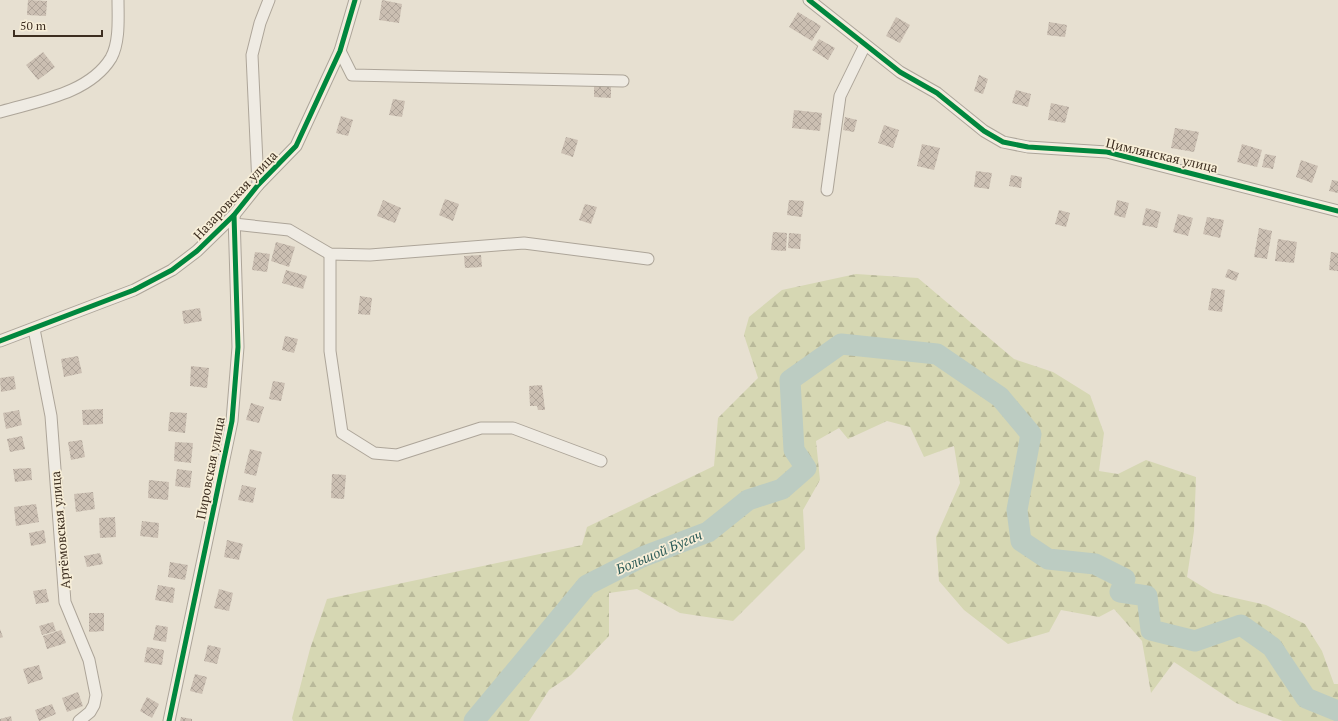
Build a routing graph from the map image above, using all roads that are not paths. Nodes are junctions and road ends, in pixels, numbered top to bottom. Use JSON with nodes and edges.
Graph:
{"nodes":[{"id":1,"x":118,"y":0,"type":"edge"},
{"id":2,"x":269,"y":0,"type":"edge"},
{"id":3,"x":355,"y":0,"type":"edge"},
{"id":4,"x":808,"y":0,"type":"edge"},
{"id":5,"x":865,"y":45,"type":"junction"},
{"id":6,"x":340,"y":51,"type":"junction"},
{"id":7,"x":623,"y":81,"type":"dead end"},
{"id":8,"x":0,"y":112,"type":"edge"},
{"id":9,"x":258,"y":185,"type":"junction"},
{"id":10,"x":827,"y":190,"type":"dead end"},
{"id":11,"x":1338,"y":211,"type":"edge"},
{"id":12,"x":234,"y":220,"type":"junction"},
{"id":13,"x":330,"y":254,"type":"junction"},
{"id":14,"x":648,"y":259,"type":"dead end"},
{"id":15,"x":34,"y":329,"type":"junction"},
{"id":16,"x":0,"y":341,"type":"edge"},
{"id":17,"x":602,"y":461,"type":"dead end"},
{"id":18,"x":79,"y":721,"type":"edge"},
{"id":19,"x":169,"y":721,"type":"edge"}],
"edges":[{"from":1,"to":8,"type":"street"},
{"from":2,"to":9,"type":"street"},
{"from":3,"to":6,"type":"street","name":"Назаровская улица"},
{"from":4,"to":5,"type":"street","name":"Цимлянская улица"},
{"from":5,"to":10,"type":"street"},
{"from":5,"to":11,"type":"street","name":"Цимлянская улица"},
{"from":6,"to":7,"type":"street"},
{"from":6,"to":9,"type":"street","name":"Назаровская улица"},
{"from":9,"to":12,"type":"street","name":"Назаровская улица"},
{"from":12,"to":13,"type":"street"},
{"from":12,"to":15,"type":"street","name":"Назаровская улица"},
{"from":12,"to":19,"type":"street","name":"Пировская улица"},
{"from":13,"to":14,"type":"street"},
{"from":13,"to":17,"type":"street"},
{"from":15,"to":16,"type":"street","name":"Назаровская улица"},
{"from":15,"to":18,"type":"street","name":"Артёмовская улица"}]}
